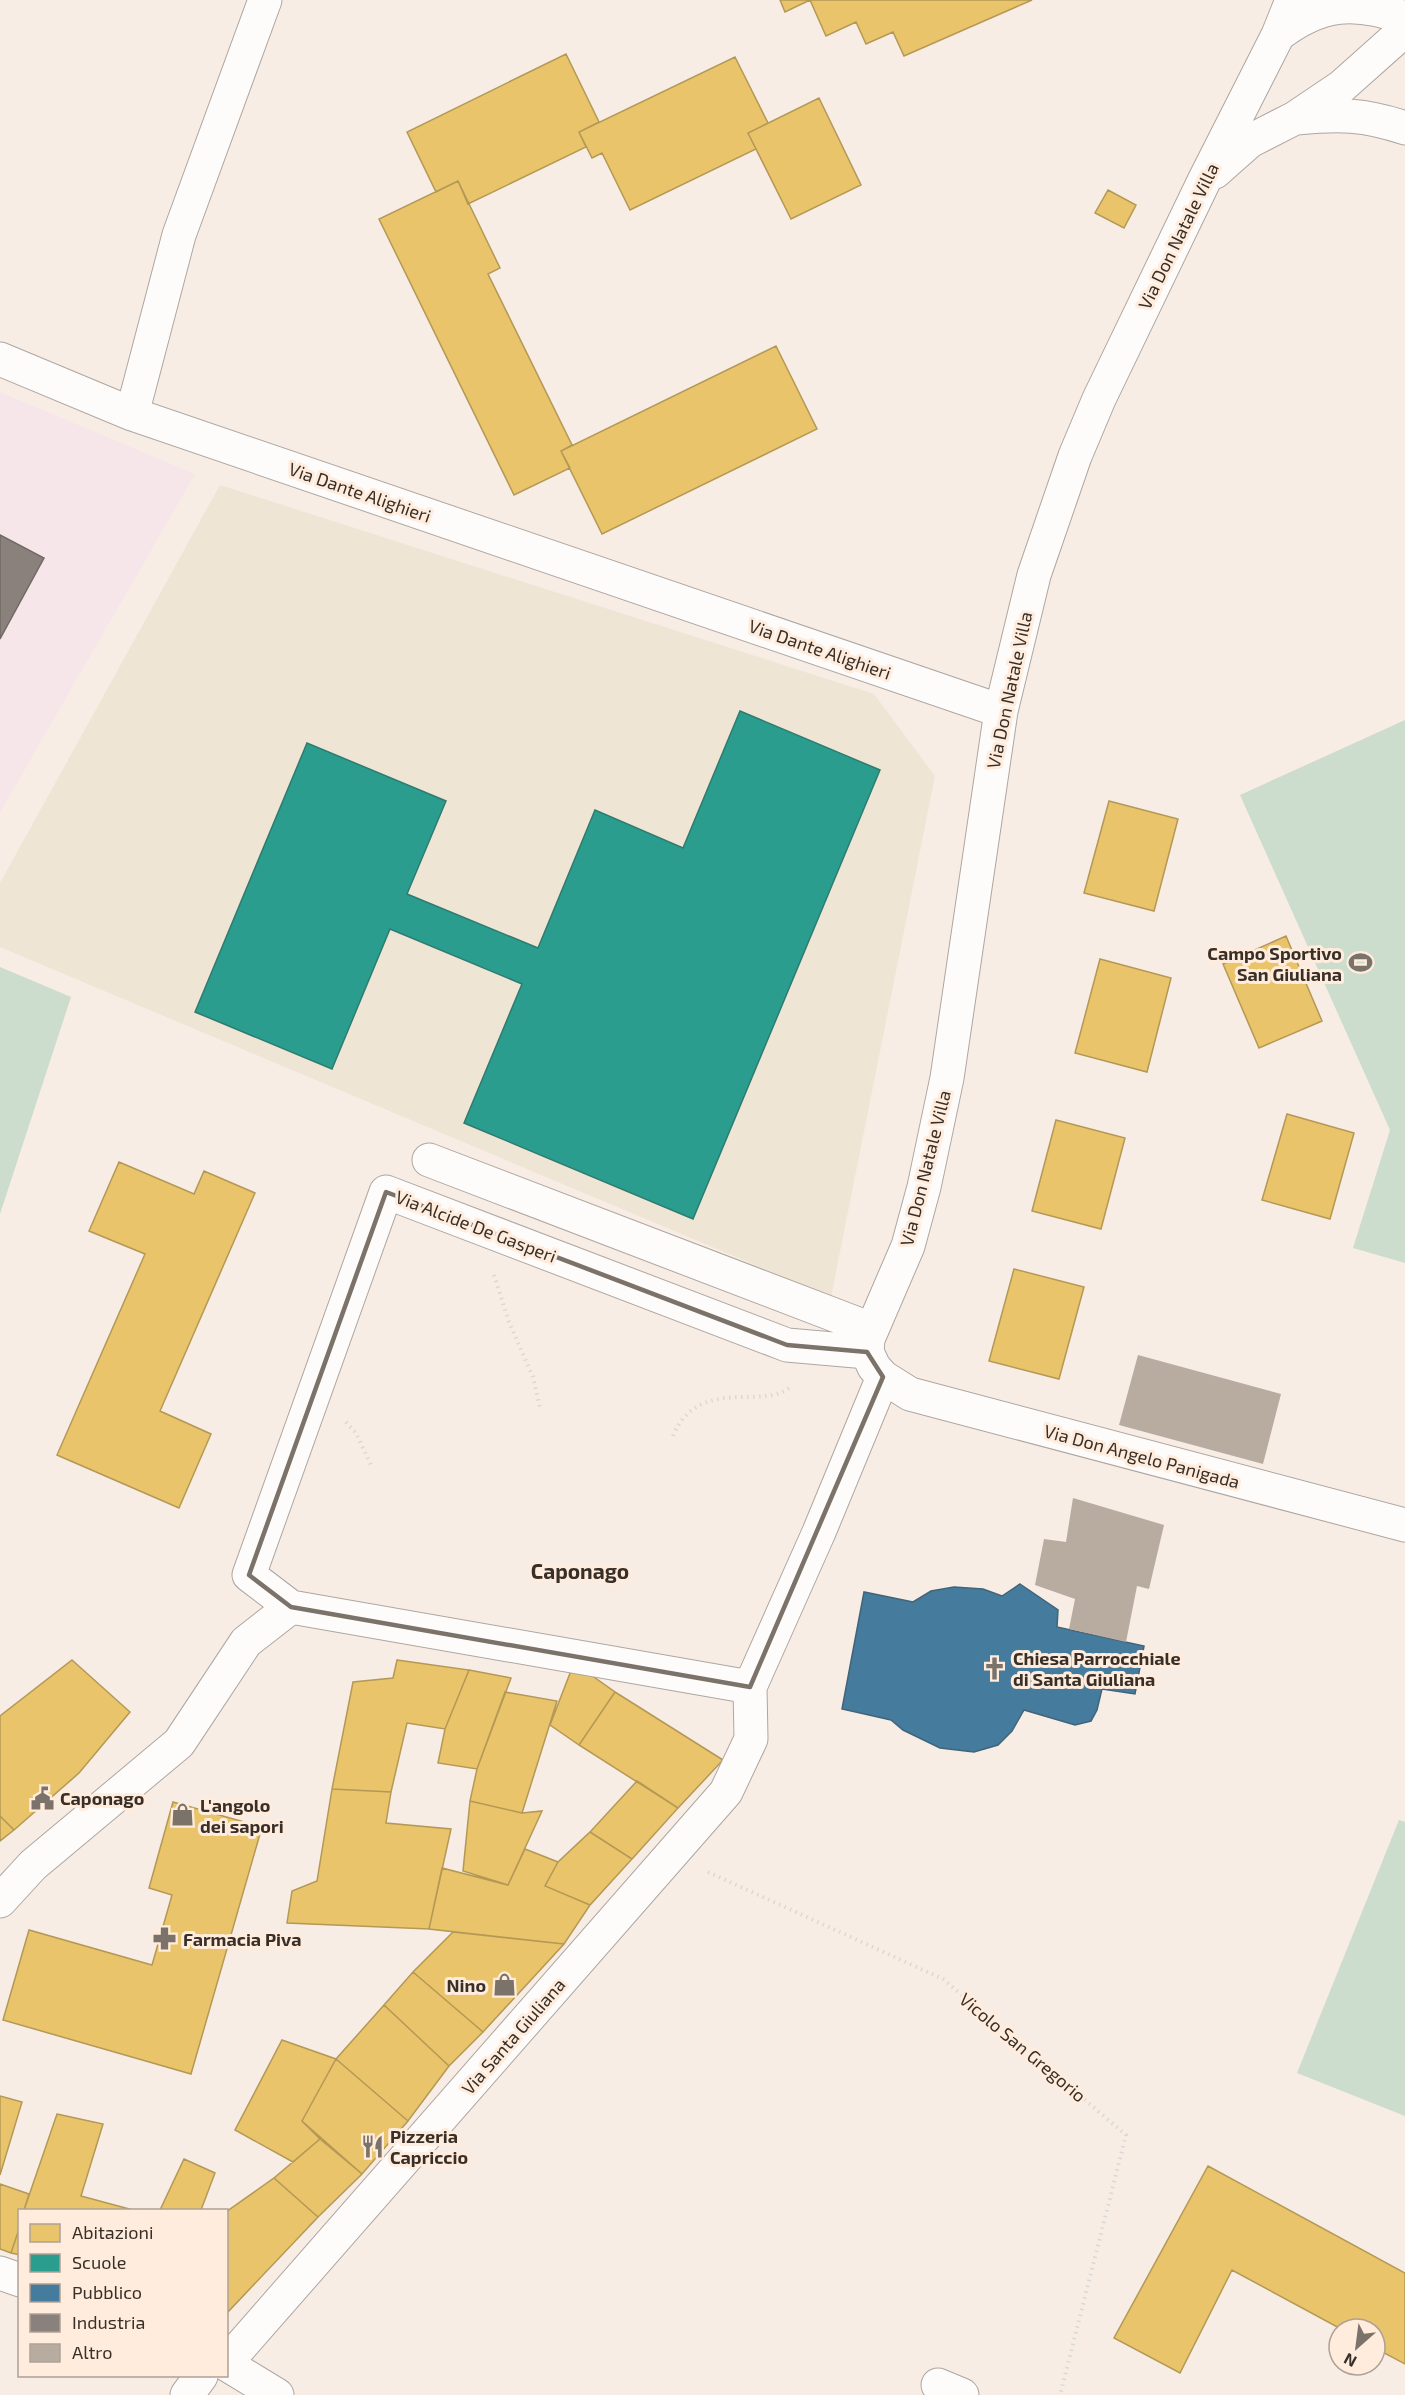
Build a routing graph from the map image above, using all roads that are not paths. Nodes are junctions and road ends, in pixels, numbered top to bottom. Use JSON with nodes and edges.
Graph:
{"nodes":[{"id":1,"x":265,"y":0,"type":"edge"},
{"id":2,"x":1292,"y":0,"type":"edge"},
{"id":3,"x":1405,"y":18,"type":"edge"},
{"id":4,"x":1405,"y":30,"type":"edge"},
{"id":5,"x":1278,"y":35,"type":"junction"},
{"id":6,"x":1295,"y":118,"type":"junction"},
{"id":7,"x":1405,"y":128,"type":"edge"},
{"id":8,"x":1204,"y":181,"type":"junction"},
{"id":9,"x":0,"y":359,"type":"edge"},
{"id":10,"x":132,"y":414,"type":"junction"},
{"id":11,"x":1001,"y":711,"type":"junction"},
{"id":12,"x":429,"y":1160,"type":"dead end"},
{"id":13,"x":874,"y":1352,"type":"junction"},
{"id":14,"x":1405,"y":1525,"type":"edge"},
{"id":15,"x":291,"y":1607,"type":"junction"},
{"id":16,"x":750,"y":1687,"type":"junction"},
{"id":17,"x":0,"y":1901,"type":"edge"},
{"id":18,"x":0,"y":2273,"type":"edge"},
{"id":19,"x":18,"y":2279,"type":"edge"},
{"id":20,"x":228,"y":2362,"type":"edge"},
{"id":21,"x":228,"y":2365,"type":"edge"},
{"id":22,"x":200,"y":2377,"type":"edge"},
{"id":23,"x":187,"y":2395,"type":"edge"},
{"id":24,"x":277,"y":2395,"type":"edge"}],
"edges":[{"from":1,"to":10,"type":"street"},
{"from":2,"to":5,"type":"street","name":"Via Don Natale Villa"},
{"from":3,"to":5,"type":"street"},
{"from":4,"to":6,"type":"street"},
{"from":5,"to":8,"type":"street","name":"Via Don Natale Villa"},
{"from":6,"to":7,"type":"street"},
{"from":6,"to":8,"type":"street"},
{"from":8,"to":11,"type":"street","name":"Via Don Natale Villa"},
{"from":9,"to":10,"type":"street","name":"Via Dante Alighieri"},
{"from":10,"to":11,"type":"street","name":"Via Dante Alighieri"},
{"from":11,"to":13,"type":"street","name":"Via Don Natale Villa"},
{"from":12,"to":13,"type":"street","name":"Via Don Angelo Panigada"},
{"from":13,"to":14,"type":"street","name":"Via Don Angelo Panigada"},
{"from":13,"to":15,"type":"street","name":"Via Alcide De Gasperi"},
{"from":13,"to":16,"type":"street","name":"Via Don Natale Villa"},
{"from":15,"to":16,"type":"street","name":"Via Alcide De Gasperi"},
{"from":15,"to":17,"type":"street"},
{"from":16,"to":20,"type":"street","name":"Via Santa Giuliana"},
{"from":18,"to":19,"type":"street"},
{"from":21,"to":24,"type":"street"},
{"from":22,"to":23,"type":"street"}]}
